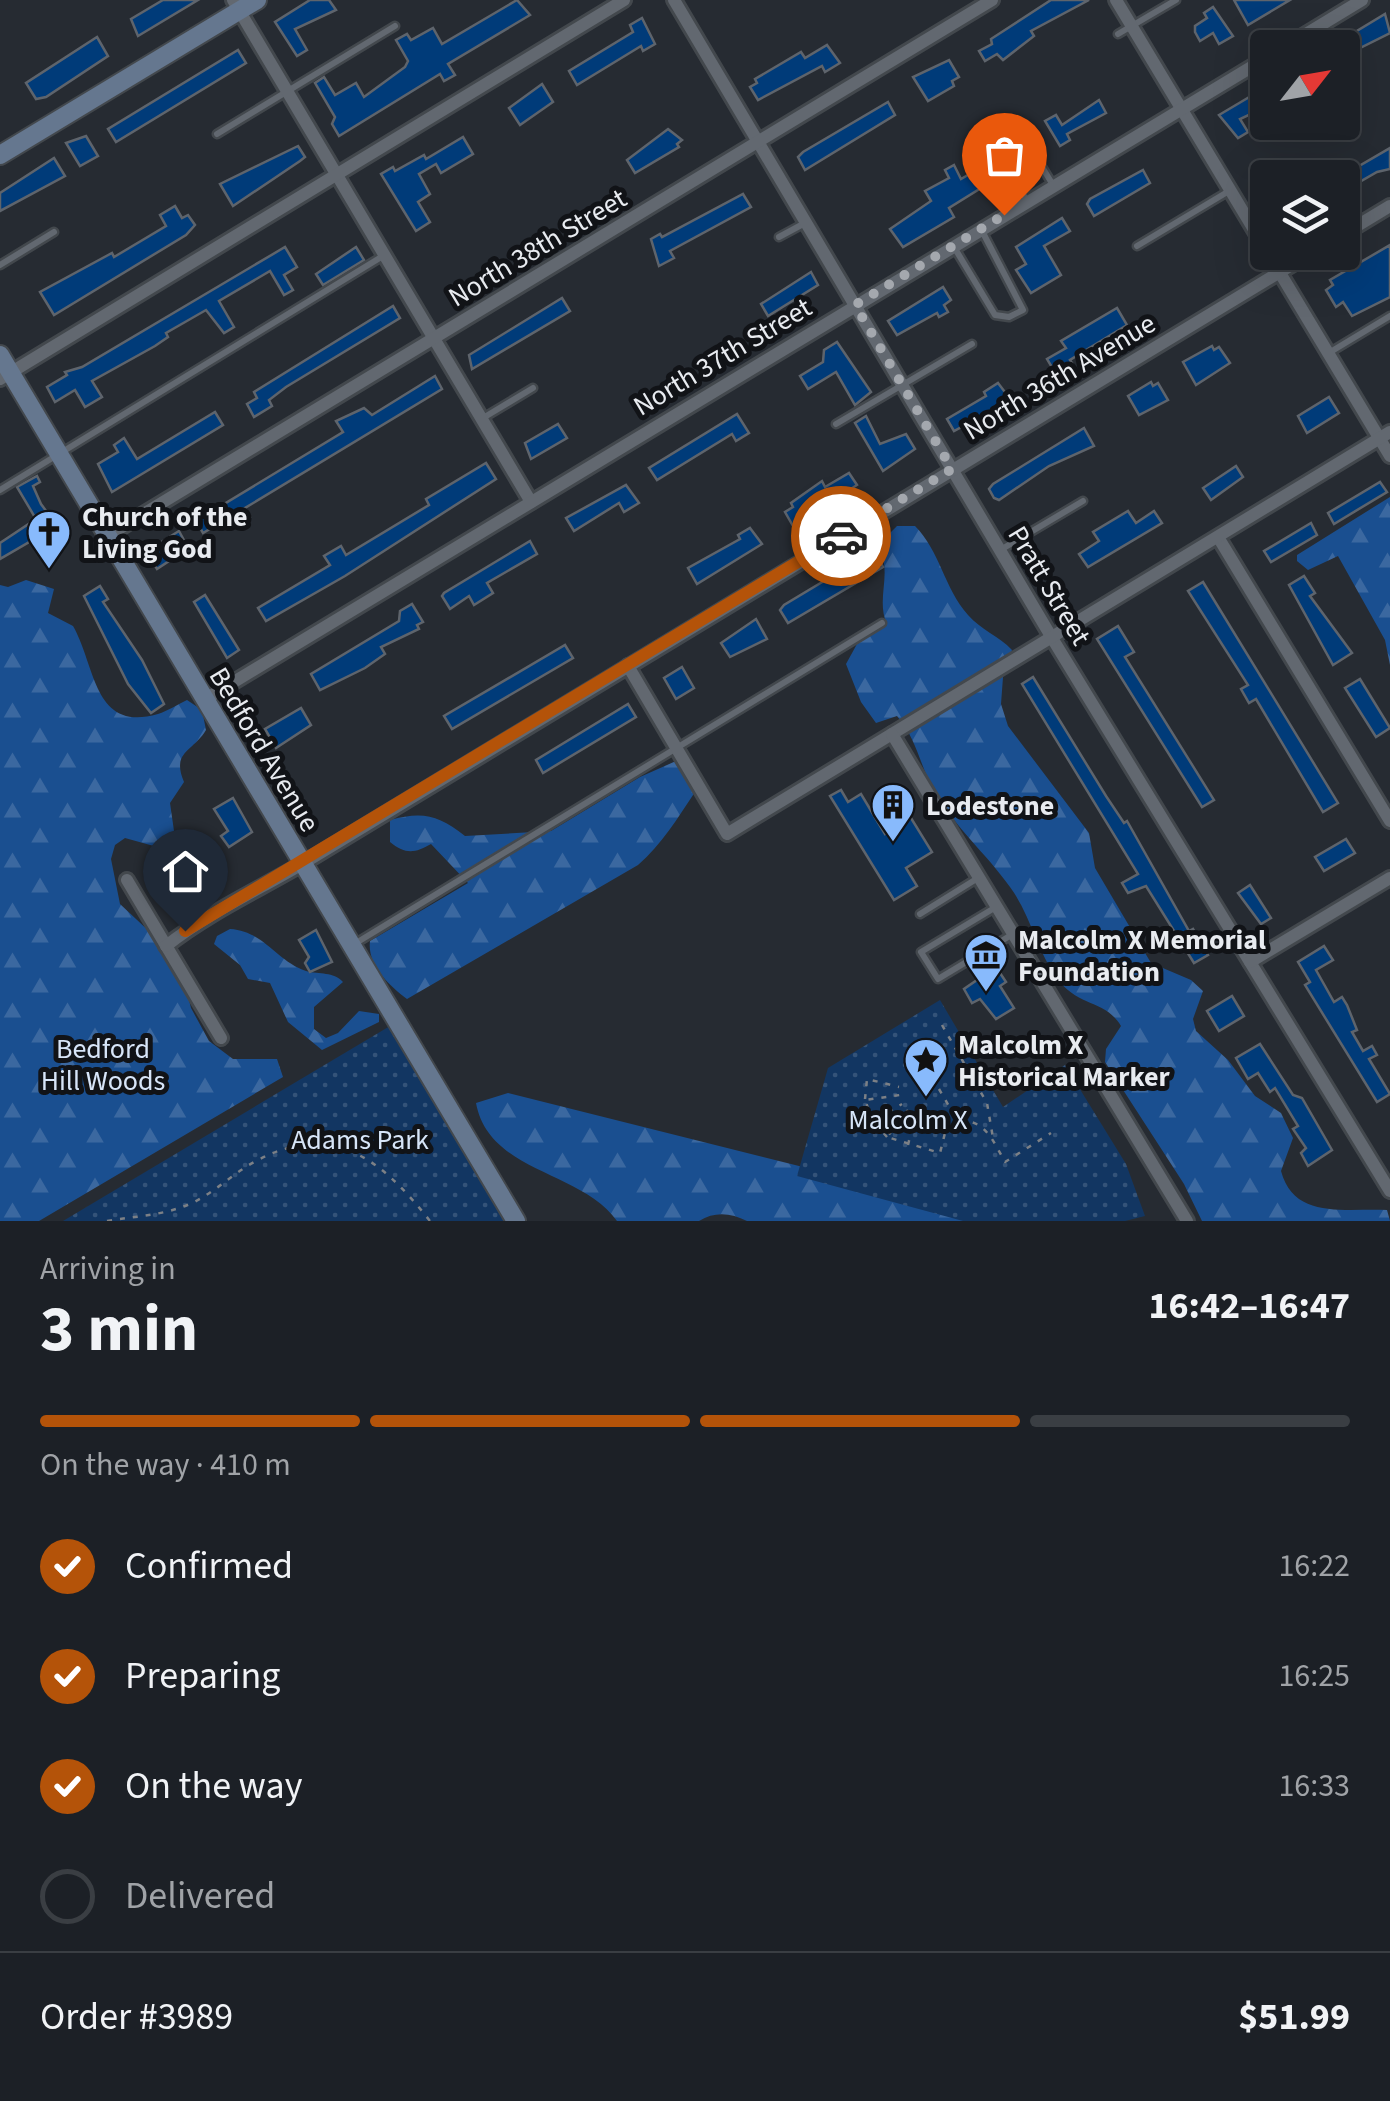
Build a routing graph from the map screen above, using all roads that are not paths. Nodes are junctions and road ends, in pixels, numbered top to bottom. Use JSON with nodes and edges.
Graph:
{"nodes":[{"id":1,"x":257,"y":0,"type":"edge"},
{"id":2,"x":624,"y":0,"type":"edge"},
{"id":3,"x":674,"y":0,"type":"edge"},
{"id":4,"x":992,"y":0,"type":"edge"},
{"id":5,"x":1116,"y":0,"type":"edge"},
{"id":6,"x":1176,"y":0,"type":"edge"},
{"id":7,"x":1362,"y":0,"type":"edge"},
{"id":8,"x":236,"y":6,"type":"edge"},
{"id":9,"x":394,"y":26,"type":"dead end"},
{"id":10,"x":1125,"y":30,"type":"junction"},
{"id":11,"x":1313,"y":30,"type":"edge"},
{"id":12,"x":1250,"y":68,"type":"edge"},
{"id":13,"x":287,"y":92,"type":"junction"},
{"id":14,"x":1180,"y":110,"type":"junction"},
{"id":15,"x":217,"y":134,"type":"dead end"},
{"id":16,"x":758,"y":141,"type":"junction"},
{"id":17,"x":0,"y":155,"type":"edge"},
{"id":18,"x":336,"y":174,"type":"junction"},
{"id":19,"x":1054,"y":186,"type":"junction"},
{"id":20,"x":1229,"y":191,"type":"junction"},
{"id":21,"x":1028,"y":202,"type":"junction"},
{"id":22,"x":1390,"y":206,"type":"edge"},
{"id":23,"x":806,"y":222,"type":"junction"},
{"id":24,"x":1360,"y":224,"type":"edge"},
{"id":25,"x":981,"y":229,"type":"junction"},
{"id":26,"x":54,"y":232,"type":"dead end"},
{"id":27,"x":779,"y":237,"type":"dead end"},
{"id":28,"x":953,"y":246,"type":"junction"},
{"id":29,"x":1137,"y":246,"type":"dead end"},
{"id":30,"x":384,"y":255,"type":"junction"},
{"id":31,"x":0,"y":265,"type":"edge"},
{"id":32,"x":1284,"y":270,"type":"edge"},
{"id":33,"x":1278,"y":274,"type":"junction"},
{"id":34,"x":855,"y":305,"type":"junction"},
{"id":35,"x":1390,"y":316,"type":"edge"},
{"id":36,"x":434,"y":338,"type":"junction"},
{"id":37,"x":972,"y":344,"type":"dead end"},
{"id":38,"x":0,"y":355,"type":"edge"},
{"id":39,"x":1326,"y":355,"type":"junction"},
{"id":40,"x":5,"y":375,"type":"edge"},
{"id":41,"x":903,"y":386,"type":"junction"},
{"id":42,"x":533,"y":388,"type":"dead end"},
{"id":43,"x":482,"y":419,"type":"junction"},
{"id":44,"x":836,"y":424,"type":"dead end"},
{"id":45,"x":1384,"y":436,"type":"edge"},
{"id":46,"x":59,"y":454,"type":"junction"},
{"id":47,"x":1390,"y":456,"type":"edge"},
{"id":48,"x":952,"y":469,"type":"junction"},
{"id":49,"x":0,"y":490,"type":"edge"},
{"id":50,"x":1084,"y":501,"type":"dead end"},
{"id":51,"x":530,"y":502,"type":"junction"},
{"id":52,"x":107,"y":536,"type":"junction"},
{"id":53,"x":1218,"y":538,"type":"junction"},
{"id":54,"x":1001,"y":550,"type":"junction"},
{"id":55,"x":882,"y":623,"type":"dead end"},
{"id":56,"x":1052,"y":638,"type":"junction"},
{"id":57,"x":628,"y":666,"type":"junction"},
{"id":58,"x":204,"y":700,"type":"junction"},
{"id":59,"x":892,"y":734,"type":"junction"},
{"id":60,"x":677,"y":749,"type":"junction"},
{"id":61,"x":1390,"y":821,"type":"edge"},
{"id":62,"x":302,"y":864,"type":"junction"},
{"id":63,"x":979,"y":878,"type":"junction"},
{"id":64,"x":1390,"y":878,"type":"edge"},
{"id":65,"x":127,"y":880,"type":"dead end"},
{"id":66,"x":997,"y":907,"type":"junction"},
{"id":67,"x":920,"y":914,"type":"dead end"},
{"id":68,"x":1013,"y":934,"type":"junction"},
{"id":69,"x":166,"y":946,"type":"junction"},
{"id":70,"x":350,"y":946,"type":"junction"},
{"id":71,"x":1250,"y":962,"type":"junction"},
{"id":72,"x":222,"y":1038,"type":"dead end"},
{"id":73,"x":1390,"y":1190,"type":"edge"},
{"id":74,"x":516,"y":1221,"type":"edge"},
{"id":75,"x":1187,"y":1221,"type":"edge"}],
"edges":[{"from":1,"to":8,"type":"street"},
{"from":2,"to":18,"type":"street"},
{"from":3,"to":16,"type":"street","name":"Pratt Street"},
{"from":4,"to":16,"type":"street","name":"North 38th Street"},
{"from":5,"to":10,"type":"street"},
{"from":6,"to":10,"type":"lane"},
{"from":7,"to":11,"type":"street"},
{"from":8,"to":13,"type":"street"},
{"from":8,"to":17,"type":"street"},
{"from":9,"to":13,"type":"lane"},
{"from":10,"to":14,"type":"street"},
{"from":12,"to":14,"type":"street","name":"North 37th Street"},
{"from":13,"to":15,"type":"lane"},
{"from":13,"to":18,"type":"street"},
{"from":14,"to":19,"type":"street","name":"North 37th Street"},
{"from":14,"to":20,"type":"street"},
{"from":16,"to":23,"type":"street","name":"Pratt Street"},
{"from":16,"to":36,"type":"street","name":"North 38th Street"},
{"from":18,"to":30,"type":"street"},
{"from":18,"to":40,"type":"street"},
{"from":19,"to":21,"type":"street","name":"North 37th Street"},
{"from":19,"to":21,"type":"lane"},
{"from":20,"to":29,"type":"lane"},
{"from":20,"to":33,"type":"street"},
{"from":21,"to":25,"type":"street","name":"North 37th Street"},
{"from":22,"to":24,"type":"street"},
{"from":23,"to":27,"type":"lane"},
{"from":23,"to":34,"type":"street","name":"Pratt Street"},
{"from":25,"to":28,"type":"street","name":"North 37th Street"},
{"from":25,"to":28,"type":"lane"},
{"from":26,"to":31,"type":"lane"},
{"from":28,"to":34,"type":"street","name":"North 37th Street"},
{"from":30,"to":36,"type":"street"},
{"from":30,"to":46,"type":"lane"},
{"from":32,"to":33,"type":"street","name":"North 36th Avenue"},
{"from":33,"to":39,"type":"street"},
{"from":33,"to":48,"type":"street","name":"North 36th Avenue"},
{"from":34,"to":41,"type":"street","name":"Pratt Street"},
{"from":34,"to":51,"type":"street","name":"North 37th Street"},
{"from":35,"to":39,"type":"lane"},
{"from":36,"to":43,"type":"street"},
{"from":36,"to":52,"type":"street","name":"North 38th Street"},
{"from":37,"to":41,"type":"lane"},
{"from":38,"to":40,"type":"street","name":"Bedford Avenue"},
{"from":39,"to":45,"type":"street"},
{"from":40,"to":46,"type":"street","name":"Bedford Avenue"},
{"from":41,"to":44,"type":"lane"},
{"from":41,"to":48,"type":"street","name":"Pratt Street"},
{"from":42,"to":43,"type":"lane"},
{"from":43,"to":51,"type":"street"},
{"from":45,"to":47,"type":"street"},
{"from":45,"to":53,"type":"street"},
{"from":46,"to":49,"type":"lane"},
{"from":46,"to":52,"type":"street","name":"Bedford Avenue"},
{"from":48,"to":54,"type":"street","name":"Pratt Street"},
{"from":48,"to":57,"type":"street","name":"North 36th Avenue"},
{"from":50,"to":54,"type":"lane"},
{"from":51,"to":58,"type":"street","name":"North 37th Street"},
{"from":52,"to":58,"type":"street","name":"Bedford Avenue"},
{"from":53,"to":56,"type":"street"},
{"from":53,"to":61,"type":"street"},
{"from":54,"to":56,"type":"street","name":"Pratt Street"},
{"from":55,"to":60,"type":"lane"},
{"from":56,"to":59,"type":"street"},
{"from":56,"to":71,"type":"street","name":"Pratt Street"},
{"from":57,"to":60,"type":"street"},
{"from":57,"to":62,"type":"street","name":"North 36th Avenue"},
{"from":58,"to":62,"type":"street","name":"Bedford Avenue"},
{"from":59,"to":60,"type":"street"},
{"from":59,"to":63,"type":"street"},
{"from":60,"to":70,"type":"lane"},
{"from":62,"to":69,"type":"street","name":"North 36th Avenue"},
{"from":62,"to":70,"type":"street","name":"Bedford Avenue"},
{"from":63,"to":66,"type":"street"},
{"from":63,"to":67,"type":"lane"},
{"from":64,"to":71,"type":"street"},
{"from":65,"to":69,"type":"street"},
{"from":66,"to":68,"type":"street"},
{"from":66,"to":68,"type":"lane"},
{"from":68,"to":75,"type":"street"},
{"from":69,"to":72,"type":"street"},
{"from":70,"to":74,"type":"street","name":"Bedford Avenue"},
{"from":71,"to":73,"type":"street","name":"Pratt Street"}]}
